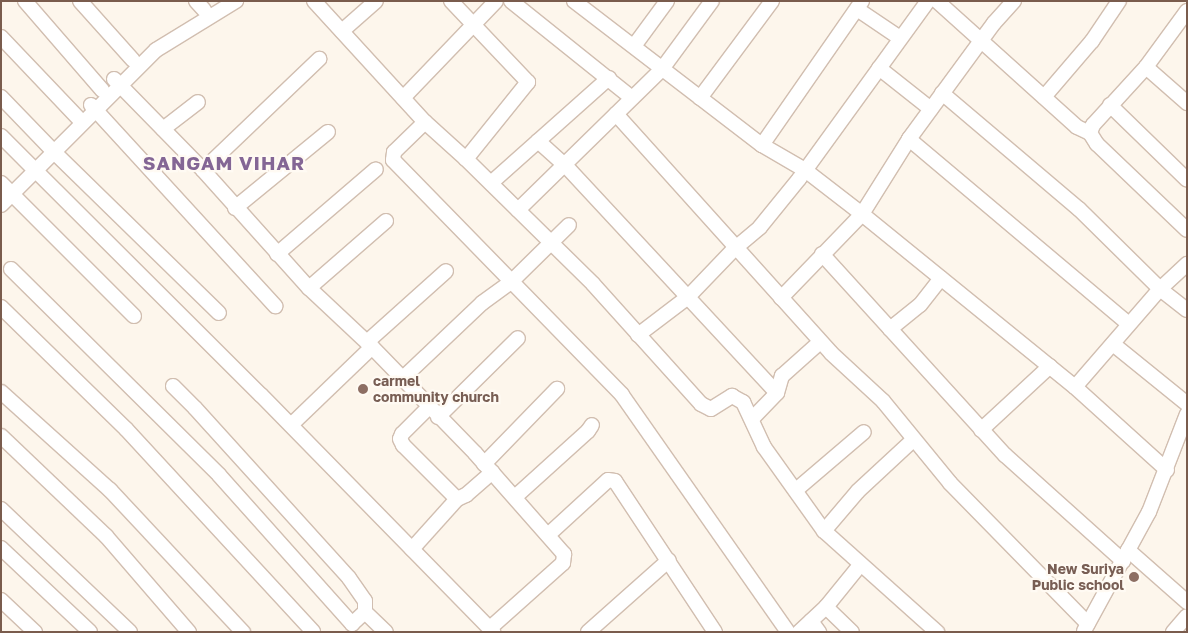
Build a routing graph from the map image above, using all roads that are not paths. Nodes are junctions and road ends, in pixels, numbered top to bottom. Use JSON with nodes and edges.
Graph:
{"nodes":[{"id":1,"x":25,"y":1,"type":"edge"},
{"id":2,"x":80,"y":1,"type":"edge"},
{"id":3,"x":218,"y":1,"type":"edge"},
{"id":4,"x":236,"y":1,"type":"edge"},
{"id":5,"x":314,"y":1,"type":"edge"},
{"id":6,"x":376,"y":1,"type":"edge"},
{"id":7,"x":451,"y":1,"type":"edge"},
{"id":8,"x":496,"y":1,"type":"edge"},
{"id":9,"x":511,"y":1,"type":"edge"},
{"id":10,"x":574,"y":1,"type":"edge"},
{"id":11,"x":667,"y":1,"type":"edge"},
{"id":12,"x":712,"y":1,"type":"edge"},
{"id":13,"x":772,"y":1,"type":"edge"},
{"id":14,"x":928,"y":1,"type":"edge"},
{"id":15,"x":937,"y":1,"type":"edge"},
{"id":16,"x":1014,"y":1,"type":"edge"},
{"id":17,"x":1119,"y":1,"type":"edge"},
{"id":18,"x":861,"y":3,"type":"edge"},
{"id":19,"x":200,"y":6,"type":"edge"},
{"id":20,"x":1187,"y":10,"type":"edge"},
{"id":21,"x":474,"y":24,"type":"junction"},
{"id":22,"x":342,"y":31,"type":"junction"},
{"id":23,"x":1,"y":37,"type":"edge"},
{"id":24,"x":900,"y":38,"type":"junction"},
{"id":25,"x":981,"y":41,"type":"junction"},
{"id":26,"x":634,"y":46,"type":"junction"},
{"id":27,"x":319,"y":59,"type":"dead end"},
{"id":28,"x":133,"y":60,"type":"junction"},
{"id":29,"x":1146,"y":66,"type":"junction"},
{"id":30,"x":879,"y":68,"type":"junction"},
{"id":31,"x":662,"y":69,"type":"junction"},
{"id":32,"x":609,"y":78,"type":"junction"},
{"id":33,"x":117,"y":82,"type":"junction"},
{"id":34,"x":102,"y":90,"type":"junction"},
{"id":35,"x":942,"y":94,"type":"junction"},
{"id":36,"x":1,"y":97,"type":"edge"},
{"id":37,"x":1044,"y":97,"type":"junction"},
{"id":38,"x":403,"y":98,"type":"junction"},
{"id":39,"x":632,"y":98,"type":"junction"},
{"id":40,"x":700,"y":98,"type":"junction"},
{"id":41,"x":198,"y":102,"type":"dead end"},
{"id":42,"x":1187,"y":103,"type":"edge"},
{"id":43,"x":1110,"y":106,"type":"junction"},
{"id":44,"x":93,"y":107,"type":"junction"},
{"id":45,"x":931,"y":109,"type":"junction"},
{"id":46,"x":616,"y":114,"type":"junction"},
{"id":47,"x":79,"y":119,"type":"junction"},
{"id":48,"x":425,"y":122,"type":"junction"},
{"id":49,"x":163,"y":129,"type":"junction"},
{"id":50,"x":328,"y":132,"type":"dead end"},
{"id":51,"x":1090,"y":133,"type":"junction"},
{"id":52,"x":1,"y":136,"type":"edge"},
{"id":53,"x":909,"y":139,"type":"junction"},
{"id":54,"x":538,"y":141,"type":"junction"},
{"id":55,"x":762,"y":145,"type":"junction"},
{"id":56,"x":52,"y":150,"type":"junction"},
{"id":57,"x":466,"y":159,"type":"junction"},
{"id":58,"x":565,"y":165,"type":"junction"},
{"id":59,"x":33,"y":168,"type":"junction"},
{"id":60,"x":376,"y":169,"type":"dead end"},
{"id":61,"x":203,"y":170,"type":"junction"},
{"id":62,"x":805,"y":170,"type":"junction"},
{"id":63,"x":1187,"y":180,"type":"edge"},
{"id":64,"x":491,"y":183,"type":"junction"},
{"id":65,"x":5,"y":190,"type":"edge"},
{"id":66,"x":1,"y":205,"type":"edge"},
{"id":67,"x":235,"y":208,"type":"junction"},
{"id":68,"x":518,"y":210,"type":"junction"},
{"id":69,"x":862,"y":214,"type":"junction"},
{"id":70,"x":386,"y":221,"type":"dead end"},
{"id":71,"x":569,"y":225,"type":"dead end"},
{"id":72,"x":1187,"y":230,"type":"edge"},
{"id":73,"x":550,"y":242,"type":"junction"},
{"id":74,"x":736,"y":248,"type":"junction"},
{"id":75,"x":278,"y":254,"type":"junction"},
{"id":76,"x":822,"y":254,"type":"junction"},
{"id":77,"x":1187,"y":264,"type":"edge"},
{"id":78,"x":12,"y":269,"type":"dead end"},
{"id":79,"x":446,"y":271,"type":"dead end"},
{"id":80,"x":941,"y":278,"type":"junction"},
{"id":81,"x":511,"y":282,"type":"junction"},
{"id":82,"x":309,"y":288,"type":"junction"},
{"id":83,"x":1160,"y":289,"type":"junction"},
{"id":84,"x":688,"y":297,"type":"junction"},
{"id":85,"x":781,"y":298,"type":"junction"},
{"id":86,"x":275,"y":306,"type":"dead end"},
{"id":87,"x":1,"y":307,"type":"edge"},
{"id":88,"x":1187,"y":310,"type":"edge"},
{"id":89,"x":219,"y":313,"type":"dead end"},
{"id":90,"x":134,"y":316,"type":"dead end"},
{"id":91,"x":1129,"y":324,"type":"junction"},
{"id":92,"x":890,"y":329,"type":"junction"},
{"id":93,"x":638,"y":335,"type":"junction"},
{"id":94,"x":518,"y":338,"type":"dead end"},
{"id":95,"x":820,"y":342,"type":"junction"},
{"id":96,"x":370,"y":344,"type":"junction"},
{"id":97,"x":1113,"y":344,"type":"junction"},
{"id":98,"x":1050,"y":366,"type":"junction"},
{"id":99,"x":403,"y":378,"type":"junction"},
{"id":100,"x":173,"y":386,"type":"dead end"},
{"id":101,"x":1075,"y":387,"type":"junction"},
{"id":102,"x":557,"y":389,"type":"dead end"},
{"id":103,"x":1,"y":392,"type":"edge"},
{"id":104,"x":777,"y":392,"type":"junction"},
{"id":105,"x":1187,"y":404,"type":"edge"},
{"id":106,"x":434,"y":412,"type":"junction"},
{"id":107,"x":1187,"y":414,"type":"edge"},
{"id":108,"x":752,"y":418,"type":"junction"},
{"id":109,"x":592,"y":425,"type":"dead end"},
{"id":110,"x":291,"y":426,"type":"junction"},
{"id":111,"x":981,"y":430,"type":"junction"},
{"id":112,"x":864,"y":432,"type":"dead end"},
{"id":113,"x":1,"y":436,"type":"edge"},
{"id":114,"x":914,"y":440,"type":"junction"},
{"id":115,"x":488,"y":468,"type":"junction"},
{"id":116,"x":1166,"y":470,"type":"junction"},
{"id":117,"x":796,"y":490,"type":"junction"},
{"id":118,"x":515,"y":497,"type":"junction"},
{"id":119,"x":458,"y":499,"type":"junction"},
{"id":120,"x":1,"y":509,"type":"edge"},
{"id":121,"x":824,"y":532,"type":"junction"},
{"id":122,"x":548,"y":534,"type":"junction"},
{"id":123,"x":1,"y":548,"type":"edge"},
{"id":124,"x":412,"y":549,"type":"junction"},
{"id":125,"x":1125,"y":555,"type":"junction"},
{"id":126,"x":669,"y":560,"type":"junction"},
{"id":127,"x":860,"y":565,"type":"junction"},
{"id":128,"x":1,"y":600,"type":"edge"},
{"id":129,"x":1187,"y":602,"type":"edge"},
{"id":130,"x":826,"y":607,"type":"junction"},
{"id":131,"x":365,"y":612,"type":"junction"},
{"id":132,"x":1187,"y":616,"type":"edge"},
{"id":133,"x":815,"y":626,"type":"edge"},
{"id":134,"x":347,"y":628,"type":"edge"},
{"id":135,"x":1086,"y":628,"type":"edge"},
{"id":136,"x":492,"y":630,"type":"edge"},
{"id":137,"x":589,"y":631,"type":"edge"},
{"id":138,"x":35,"y":632,"type":"edge"},
{"id":139,"x":90,"y":632,"type":"edge"},
{"id":140,"x":130,"y":632,"type":"edge"},
{"id":141,"x":189,"y":632,"type":"edge"},
{"id":142,"x":243,"y":632,"type":"edge"},
{"id":143,"x":313,"y":632,"type":"edge"},
{"id":144,"x":386,"y":632,"type":"edge"},
{"id":145,"x":715,"y":632,"type":"edge"},
{"id":146,"x":788,"y":632,"type":"edge"},
{"id":147,"x":799,"y":632,"type":"edge"},
{"id":148,"x":852,"y":632,"type":"edge"},
{"id":149,"x":937,"y":632,"type":"edge"},
{"id":150,"x":1173,"y":632,"type":"edge"}],
"edges":[{"from":1,"to":34,"type":"street"},
{"from":2,"to":28,"type":"street"},
{"from":3,"to":19,"type":"street"},
{"from":4,"to":33,"type":"street"},
{"from":5,"to":22,"type":"street"},
{"from":6,"to":22,"type":"street"},
{"from":7,"to":21,"type":"street"},
{"from":8,"to":21,"type":"street"},
{"from":9,"to":32,"type":"street"},
{"from":10,"to":26,"type":"street"},
{"from":11,"to":26,"type":"street"},
{"from":12,"to":31,"type":"street"},
{"from":13,"to":40,"type":"street"},
{"from":14,"to":24,"type":"street"},
{"from":15,"to":25,"type":"street"},
{"from":16,"to":25,"type":"street"},
{"from":17,"to":37,"type":"street"},
{"from":18,"to":24,"type":"street"},
{"from":18,"to":55,"type":"street"},
{"from":19,"to":28,"type":"street"},
{"from":20,"to":29,"type":"street"},
{"from":21,"to":38,"type":"street"},
{"from":21,"to":57,"type":"street"},
{"from":22,"to":38,"type":"street"},
{"from":23,"to":47,"type":"street"},
{"from":24,"to":30,"type":"street"},
{"from":25,"to":35,"type":"street"},
{"from":25,"to":37,"type":"street"},
{"from":26,"to":31,"type":"street"},
{"from":27,"to":61,"type":"street"},
{"from":28,"to":33,"type":"street"},
{"from":29,"to":42,"type":"street"},
{"from":29,"to":43,"type":"street"},
{"from":30,"to":45,"type":"street"},
{"from":30,"to":62,"type":"street"},
{"from":31,"to":39,"type":"street"},
{"from":31,"to":40,"type":"street"},
{"from":32,"to":39,"type":"street"},
{"from":32,"to":54,"type":"street"},
{"from":33,"to":34,"type":"street"},
{"from":33,"to":44,"type":"street"},
{"from":33,"to":49,"type":"street"},
{"from":34,"to":44,"type":"street"},
{"from":35,"to":45,"type":"street"},
{"from":35,"to":83,"type":"street"},
{"from":36,"to":56,"type":"street"},
{"from":37,"to":51,"type":"street"},
{"from":38,"to":48,"type":"street"},
{"from":39,"to":46,"type":"street"},
{"from":40,"to":55,"type":"street"},
{"from":41,"to":49,"type":"street"},
{"from":43,"to":51,"type":"street"},
{"from":43,"to":63,"type":"street"},
{"from":44,"to":47,"type":"street"},
{"from":44,"to":56,"type":"street"},
{"from":44,"to":86,"type":"street"},
{"from":45,"to":53,"type":"street"},
{"from":46,"to":58,"type":"street"},
{"from":46,"to":74,"type":"street"},
{"from":47,"to":56,"type":"street"},
{"from":48,"to":57,"type":"street"},
{"from":48,"to":81,"type":"street"},
{"from":49,"to":61,"type":"street"},
{"from":50,"to":67,"type":"street"},
{"from":51,"to":72,"type":"street"},
{"from":52,"to":59,"type":"street"},
{"from":53,"to":69,"type":"street"},
{"from":53,"to":91,"type":"street"},
{"from":54,"to":58,"type":"street"},
{"from":54,"to":64,"type":"street"},
{"from":55,"to":62,"type":"street"},
{"from":56,"to":59,"type":"street"},
{"from":56,"to":89,"type":"street"},
{"from":57,"to":64,"type":"street"},
{"from":58,"to":68,"type":"street"},
{"from":58,"to":84,"type":"street"},
{"from":59,"to":65,"type":"street"},
{"from":59,"to":110,"type":"street"},
{"from":60,"to":75,"type":"street"},
{"from":61,"to":67,"type":"street"},
{"from":62,"to":69,"type":"street"},
{"from":62,"to":74,"type":"street"},
{"from":64,"to":68,"type":"street"},
{"from":65,"to":66,"type":"street"},
{"from":65,"to":90,"type":"street"},
{"from":67,"to":75,"type":"street"},
{"from":68,"to":73,"type":"street"},
{"from":69,"to":76,"type":"street"},
{"from":69,"to":80,"type":"street"},
{"from":70,"to":82,"type":"street"},
{"from":71,"to":73,"type":"street"},
{"from":73,"to":81,"type":"street"},
{"from":73,"to":93,"type":"street"},
{"from":74,"to":84,"type":"street"},
{"from":74,"to":85,"type":"street"},
{"from":75,"to":82,"type":"street"},
{"from":76,"to":85,"type":"street"},
{"from":76,"to":92,"type":"street"},
{"from":77,"to":83,"type":"street"},
{"from":78,"to":134,"type":"street"},
{"from":79,"to":96,"type":"street"},
{"from":80,"to":92,"type":"street"},
{"from":80,"to":98,"type":"street"},
{"from":81,"to":99,"type":"street"},
{"from":81,"to":146,"type":"street"},
{"from":82,"to":96,"type":"street"},
{"from":83,"to":88,"type":"street"},
{"from":83,"to":91,"type":"street"},
{"from":84,"to":93,"type":"street"},
{"from":84,"to":104,"type":"street"},
{"from":85,"to":95,"type":"street"},
{"from":87,"to":143,"type":"street"},
{"from":91,"to":97,"type":"street"},
{"from":92,"to":111,"type":"street"},
{"from":93,"to":108,"type":"street"},
{"from":94,"to":106,"type":"street"},
{"from":95,"to":104,"type":"street"},
{"from":95,"to":114,"type":"street"},
{"from":96,"to":99,"type":"street"},
{"from":96,"to":110,"type":"street"},
{"from":97,"to":101,"type":"street"},
{"from":97,"to":105,"type":"street"},
{"from":98,"to":101,"type":"street"},
{"from":98,"to":111,"type":"street"},
{"from":99,"to":106,"type":"street"},
{"from":100,"to":131,"type":"street"},
{"from":101,"to":116,"type":"street"},
{"from":102,"to":115,"type":"street"},
{"from":103,"to":142,"type":"street"},
{"from":104,"to":108,"type":"street"},
{"from":106,"to":115,"type":"street"},
{"from":106,"to":119,"type":"street"},
{"from":107,"to":116,"type":"street"},
{"from":108,"to":117,"type":"street"},
{"from":109,"to":118,"type":"street"},
{"from":110,"to":124,"type":"street"},
{"from":111,"to":125,"type":"street"},
{"from":112,"to":117,"type":"street"},
{"from":113,"to":141,"type":"street"},
{"from":114,"to":121,"type":"street"},
{"from":114,"to":135,"type":"street"},
{"from":115,"to":118,"type":"street"},
{"from":115,"to":119,"type":"street"},
{"from":116,"to":125,"type":"street"},
{"from":117,"to":121,"type":"street"},
{"from":118,"to":122,"type":"street"},
{"from":119,"to":124,"type":"street"},
{"from":120,"to":140,"type":"street"},
{"from":121,"to":127,"type":"street"},
{"from":122,"to":126,"type":"street"},
{"from":122,"to":136,"type":"street"},
{"from":123,"to":139,"type":"street"},
{"from":124,"to":136,"type":"street"},
{"from":125,"to":129,"type":"street"},
{"from":125,"to":135,"type":"street"},
{"from":126,"to":137,"type":"street"},
{"from":126,"to":145,"type":"street"},
{"from":127,"to":130,"type":"street"},
{"from":127,"to":149,"type":"street"},
{"from":128,"to":138,"type":"street"},
{"from":130,"to":133,"type":"street"},
{"from":130,"to":148,"type":"street"},
{"from":131,"to":134,"type":"street"},
{"from":131,"to":144,"type":"street"},
{"from":132,"to":150,"type":"street"},
{"from":133,"to":147,"type":"street"}]}
